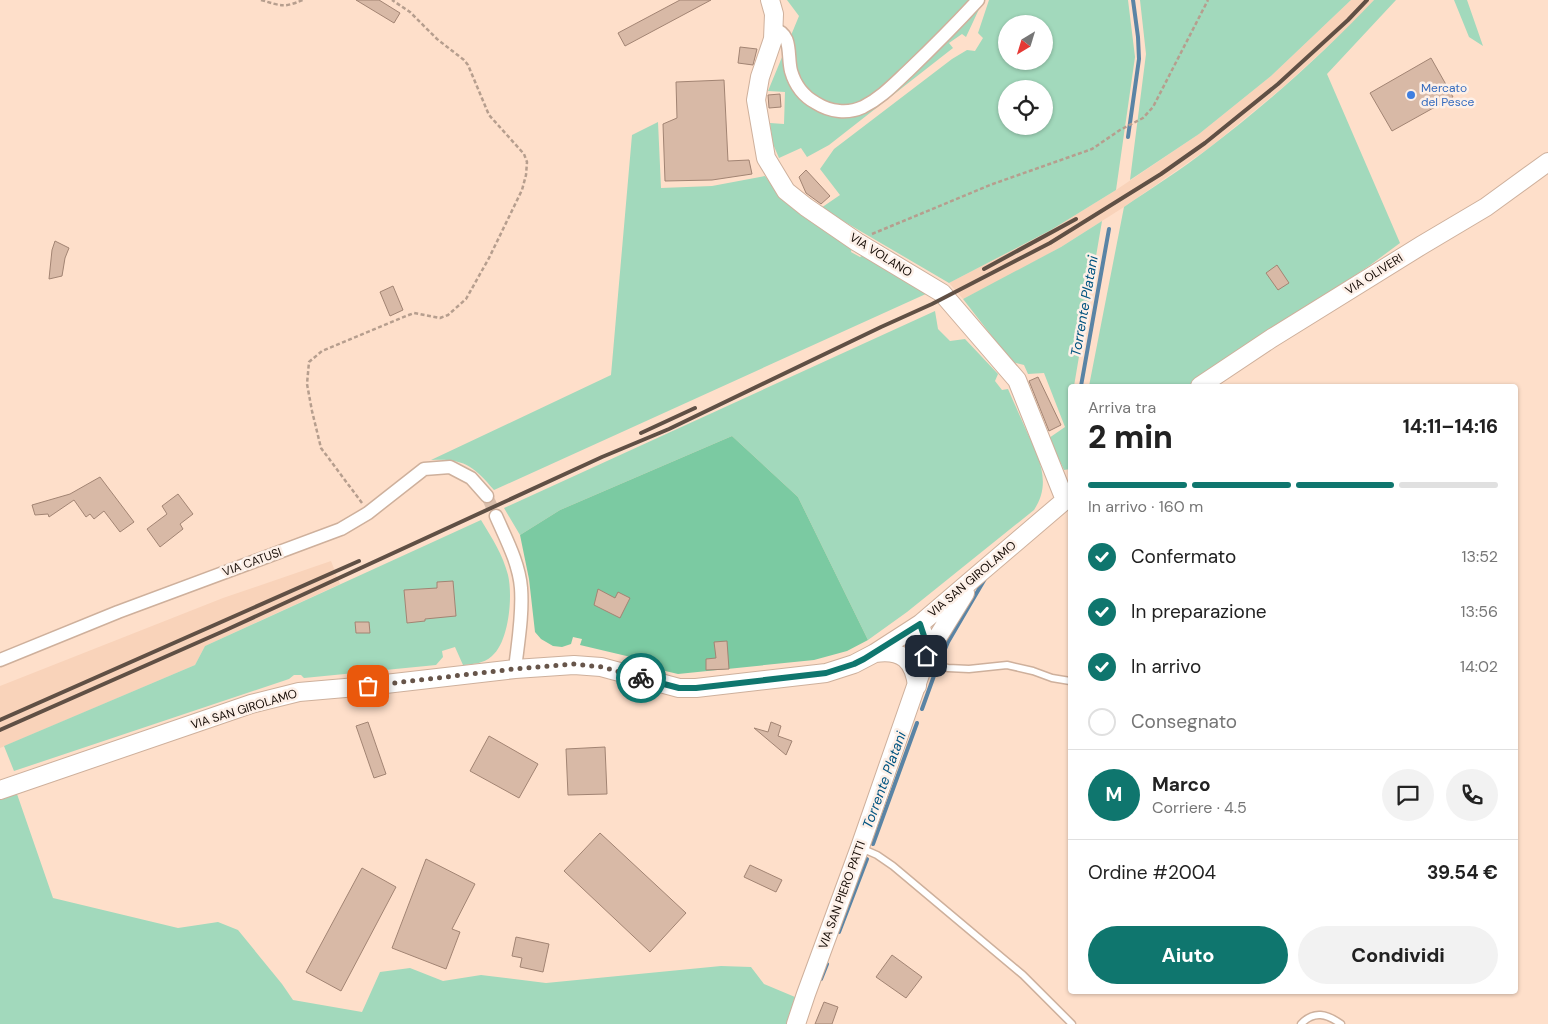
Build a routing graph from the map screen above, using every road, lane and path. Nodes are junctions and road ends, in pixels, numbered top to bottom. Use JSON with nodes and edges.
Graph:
{"nodes":[{"id":1,"x":261,"y":0,"type":"edge"},
{"id":2,"x":303,"y":0,"type":"edge"},
{"id":3,"x":392,"y":0,"type":"edge"},
{"id":4,"x":770,"y":0,"type":"edge"},
{"id":5,"x":978,"y":0,"type":"edge"},
{"id":6,"x":1208,"y":0,"type":"edge"},
{"id":7,"x":774,"y":28,"type":"junction"},
{"id":8,"x":1548,"y":162,"type":"edge"},
{"id":9,"x":878,"y":231,"type":"dead end"},
{"id":10,"x":1203,"y":384,"type":"edge"},
{"id":11,"x":487,"y":496,"type":"tunnel mouth"},
{"id":12,"x":1068,"y":498,"type":"edge"},
{"id":13,"x":368,"y":513,"type":"junction"},
{"id":14,"x":496,"y":516,"type":"tunnel mouth"},
{"id":15,"x":976,"y":576,"type":"junction"},
{"id":16,"x":920,"y":624,"type":"junction"},
{"id":17,"x":875,"y":653,"type":"junction"},
{"id":18,"x":0,"y":660,"type":"edge"},
{"id":19,"x":925,"y":660,"type":"junction"},
{"id":20,"x":514,"y":669,"type":"junction"},
{"id":21,"x":1068,"y":681,"type":"edge"},
{"id":22,"x":916,"y":686,"type":"junction"},
{"id":23,"x":0,"y":790,"type":"edge"},
{"id":24,"x":860,"y":847,"type":"junction"},
{"id":25,"x":796,"y":1024,"type":"edge"},
{"id":26,"x":1072,"y":1024,"type":"edge"},
{"id":27,"x":1300,"y":1024,"type":"edge"},
{"id":28,"x":1341,"y":1024,"type":"edge"}],
"edges":[{"from":1,"to":2,"type":"path"},
{"from":3,"to":13,"type":"path"},
{"from":4,"to":7,"type":"street","name":"VIA VOLANO"},
{"from":5,"to":7,"type":"street"},
{"from":6,"to":9,"type":"path"},
{"from":7,"to":12,"type":"street","name":"VIA VOLANO"},
{"from":8,"to":10,"type":"street","name":"VIA OLIVERI"},
{"from":11,"to":13,"type":"street","name":"VIA CATUSI"},
{"from":12,"to":15,"type":"street","name":"VIA SAN GIROLAMO"},
{"from":13,"to":18,"type":"street","name":"VIA CATUSI"},
{"from":14,"to":20,"type":"street"},
{"from":15,"to":16,"type":"street","name":"VIA SAN GIROLAMO"},
{"from":15,"to":19,"type":"street"},
{"from":16,"to":17,"type":"street","name":"VIA SAN GIROLAMO"},
{"from":16,"to":19,"type":"street","name":"VIA SAN PIERO PATTI"},
{"from":17,"to":20,"type":"street","name":"VIA SAN GIROLAMO"},
{"from":17,"to":22,"type":"street"},
{"from":19,"to":21,"type":"lane"},
{"from":19,"to":22,"type":"street","name":"VIA SAN PIERO PATTI"},
{"from":20,"to":23,"type":"street","name":"VIA SAN GIROLAMO"},
{"from":22,"to":24,"type":"street","name":"VIA SAN PIERO PATTI"},
{"from":24,"to":25,"type":"street","name":"VIA SAN PIERO PATTI"},
{"from":24,"to":26,"type":"lane"},
{"from":27,"to":28,"type":"lane"}]}
